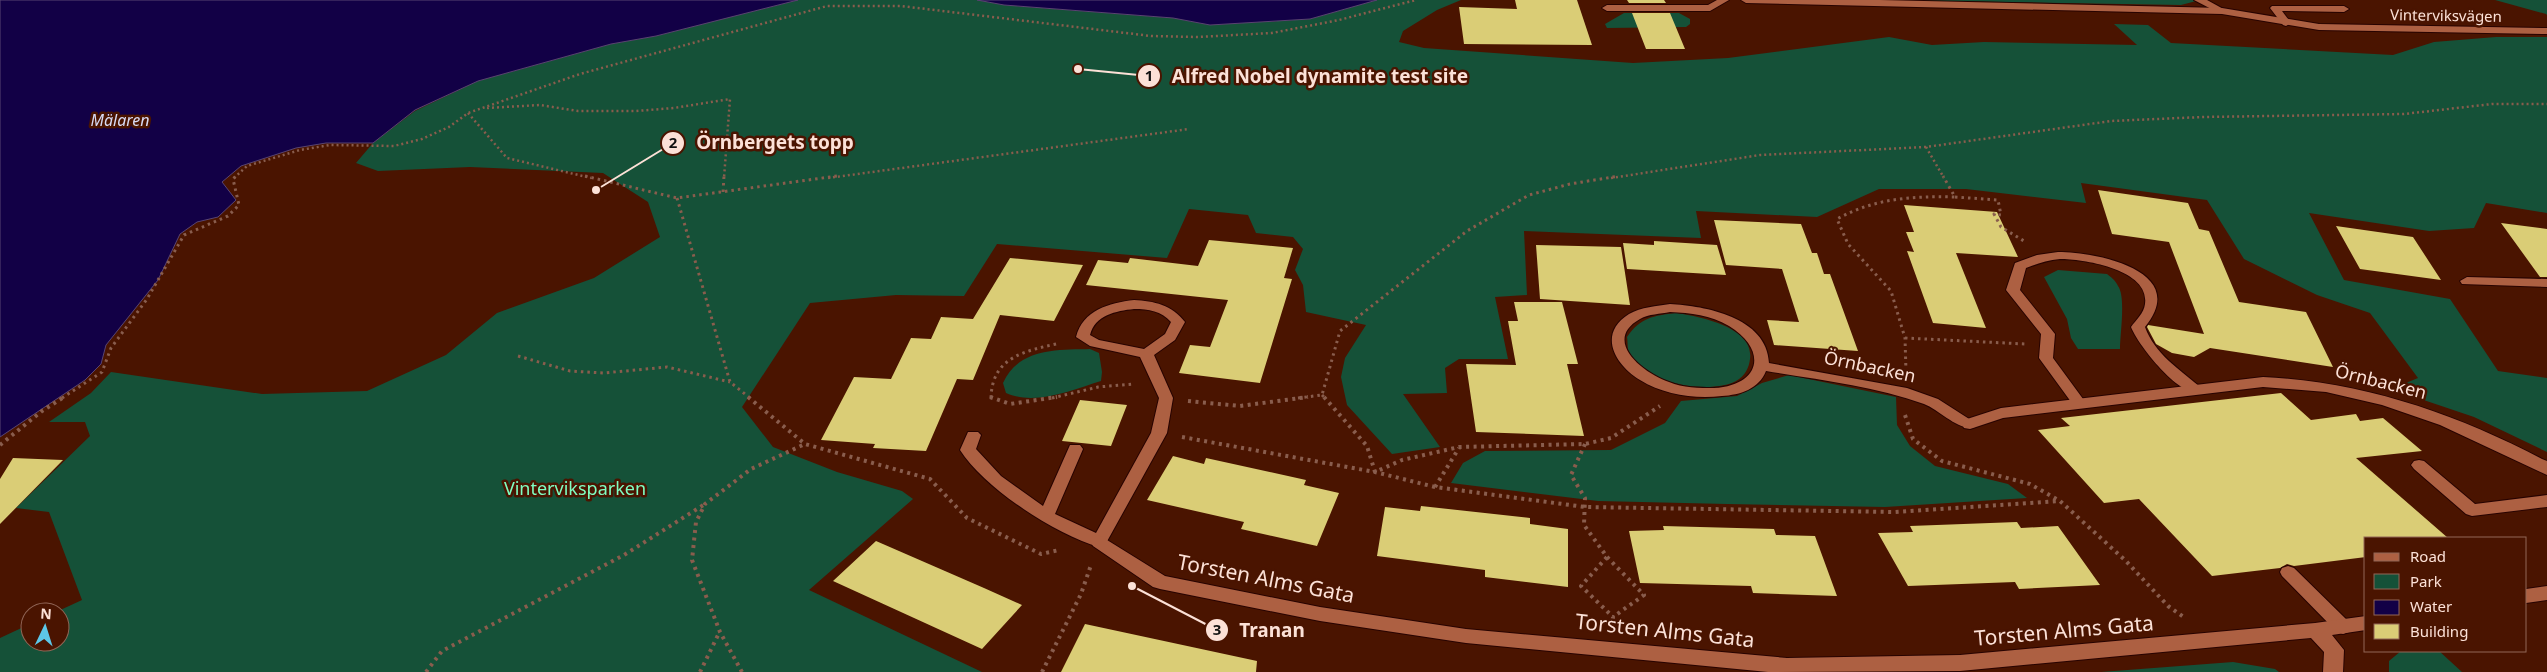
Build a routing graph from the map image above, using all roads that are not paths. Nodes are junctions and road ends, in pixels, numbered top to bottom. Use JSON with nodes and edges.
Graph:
{"nodes":[{"id":1,"x":1724,"y":0,"type":"edge"},
{"id":2,"x":1746,"y":0,"type":"edge"},
{"id":3,"x":2199,"y":0,"type":"edge"},
{"id":4,"x":1607,"y":8,"type":"dead end"},
{"id":5,"x":2344,"y":9,"type":"dead end"},
{"id":6,"x":2222,"y":11,"type":"junction"},
{"id":7,"x":2286,"y":24,"type":"junction"},
{"id":8,"x":2547,"y":31,"type":"edge"},
{"id":9,"x":2467,"y":281,"type":"dead end"},
{"id":10,"x":2547,"y":283,"type":"edge"},
{"id":11,"x":1146,"y":354,"type":"junction"},
{"id":12,"x":1763,"y":366,"type":"junction"},
{"id":13,"x":2194,"y":389,"type":"junction"},
{"id":14,"x":2079,"y":404,"type":"junction"},
{"id":15,"x":1970,"y":424,"type":"joint"},
{"id":16,"x":973,"y":434,"type":"dead end"},
{"id":17,"x":1075,"y":449,"type":"dead end"},
{"id":18,"x":2419,"y":465,"type":"dead end"},
{"id":19,"x":2547,"y":469,"type":"edge"},
{"id":20,"x":2547,"y":500,"type":"edge"},
{"id":21,"x":1046,"y":516,"type":"junction"},
{"id":22,"x":1099,"y":541,"type":"junction"},
{"id":23,"x":2288,"y":572,"type":"dead end"},
{"id":24,"x":2547,"y":593,"type":"edge"},
{"id":25,"x":2527,"y":596,"type":"edge"},
{"id":26,"x":2364,"y":623,"type":"edge"},
{"id":27,"x":2343,"y":627,"type":"junction"},
{"id":28,"x":2315,"y":630,"type":"junction"},
{"id":29,"x":2333,"y":672,"type":"edge"}],
"edges":[{"from":1,"to":4,"type":"lane"},
{"from":2,"to":6,"type":"street","name":"Vinterviksvägen"},
{"from":3,"to":6,"type":"lane"},
{"from":5,"to":7,"type":"lane"},
{"from":6,"to":7,"type":"street","name":"Vinterviksvägen"},
{"from":7,"to":8,"type":"street","name":"Vinterviksvägen"},
{"from":9,"to":10,"type":"lane"},
{"from":11,"to":11,"type":"lane"},
{"from":11,"to":22,"type":"lane"},
{"from":12,"to":12,"type":"lane"},
{"from":12,"to":15,"type":"lane","name":"Örnbacken"},
{"from":13,"to":14,"type":"street","name":"Örnbacken"},
{"from":13,"to":14,"type":"lane"},
{"from":13,"to":19,"type":"street","name":"Örnbacken"},
{"from":14,"to":15,"type":"street","name":"Örnbacken"},
{"from":16,"to":21,"type":"lane"},
{"from":17,"to":21,"type":"lane"},
{"from":18,"to":20,"type":"lane"},
{"from":21,"to":22,"type":"lane"},
{"from":22,"to":28,"type":"street","name":"Torsten Alms Gata"},
{"from":23,"to":27,"type":"lane"},
{"from":24,"to":25,"type":"street"},
{"from":26,"to":27,"type":"street","name":"Torsten Alms Gata"},
{"from":27,"to":28,"type":"street","name":"Torsten Alms Gata"},
{"from":28,"to":29,"type":"street"}]}
